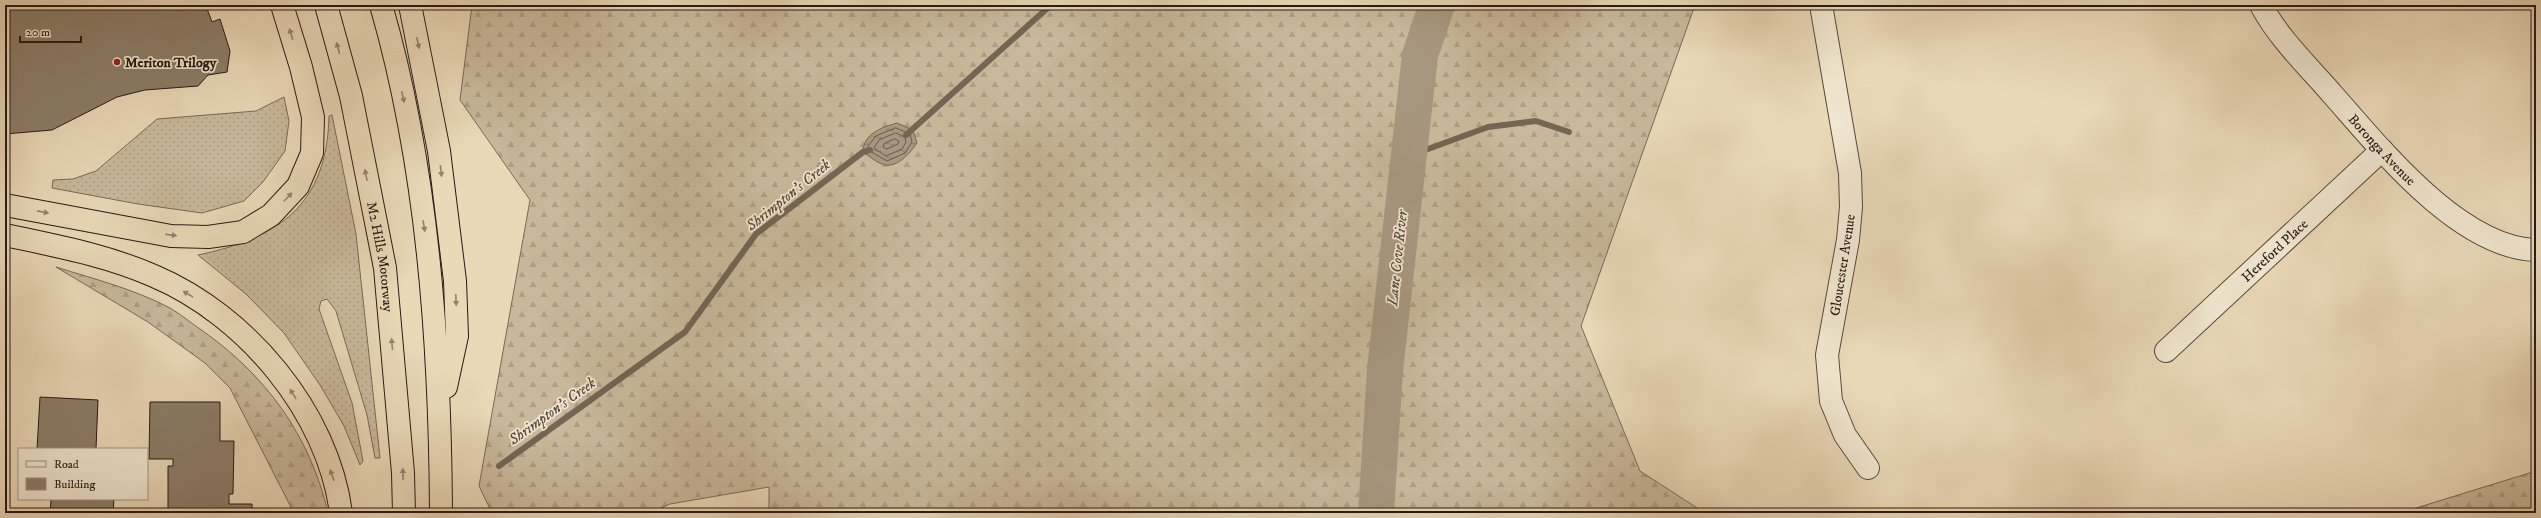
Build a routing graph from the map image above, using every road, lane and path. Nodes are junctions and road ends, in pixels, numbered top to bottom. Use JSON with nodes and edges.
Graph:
{"nodes":[{"id":1,"x":282,"y":5,"type":"edge"},
{"id":2,"x":326,"y":5,"type":"edge"},
{"id":3,"x":381,"y":5,"type":"edge"},
{"id":4,"x":410,"y":5,"type":"edge"},
{"id":5,"x":1821,"y":5,"type":"edge"},
{"id":6,"x":2261,"y":5,"type":"edge"},
{"id":7,"x":2382,"y":150,"type":"junction"},
{"id":8,"x":5,"y":205,"type":"edge"},
{"id":9,"x":5,"y":235,"type":"edge"},
{"id":10,"x":2536,"y":250,"type":"edge"},
{"id":11,"x":2166,"y":351,"type":"dead end"},
{"id":12,"x":440,"y":415,"type":"junction"},
{"id":13,"x":1868,"y":468,"type":"dead end"},
{"id":14,"x":341,"y":513,"type":"edge"},
{"id":15,"x":404,"y":513,"type":"edge"},
{"id":16,"x":441,"y":513,"type":"edge"}],
"edges":[{"from":8,"to":1,"type":"highway","one_way":true},
{"from":15,"to":2,"type":"highway","name":"M2 Hills Motorway","one_way":true},
{"from":3,"to":12,"type":"highway","one_way":true},
{"from":4,"to":12,"type":"highway","one_way":true},
{"from":5,"to":13,"type":"street","name":"Gloucester Avenue"},
{"from":6,"to":7,"type":"street","name":"Boronga Avenue"},
{"from":7,"to":10,"type":"street","name":"Boronga Avenue"},
{"from":7,"to":11,"type":"street","name":"Hereford Place"},
{"from":14,"to":9,"type":"highway","one_way":true},
{"from":12,"to":16,"type":"highway"}]}
